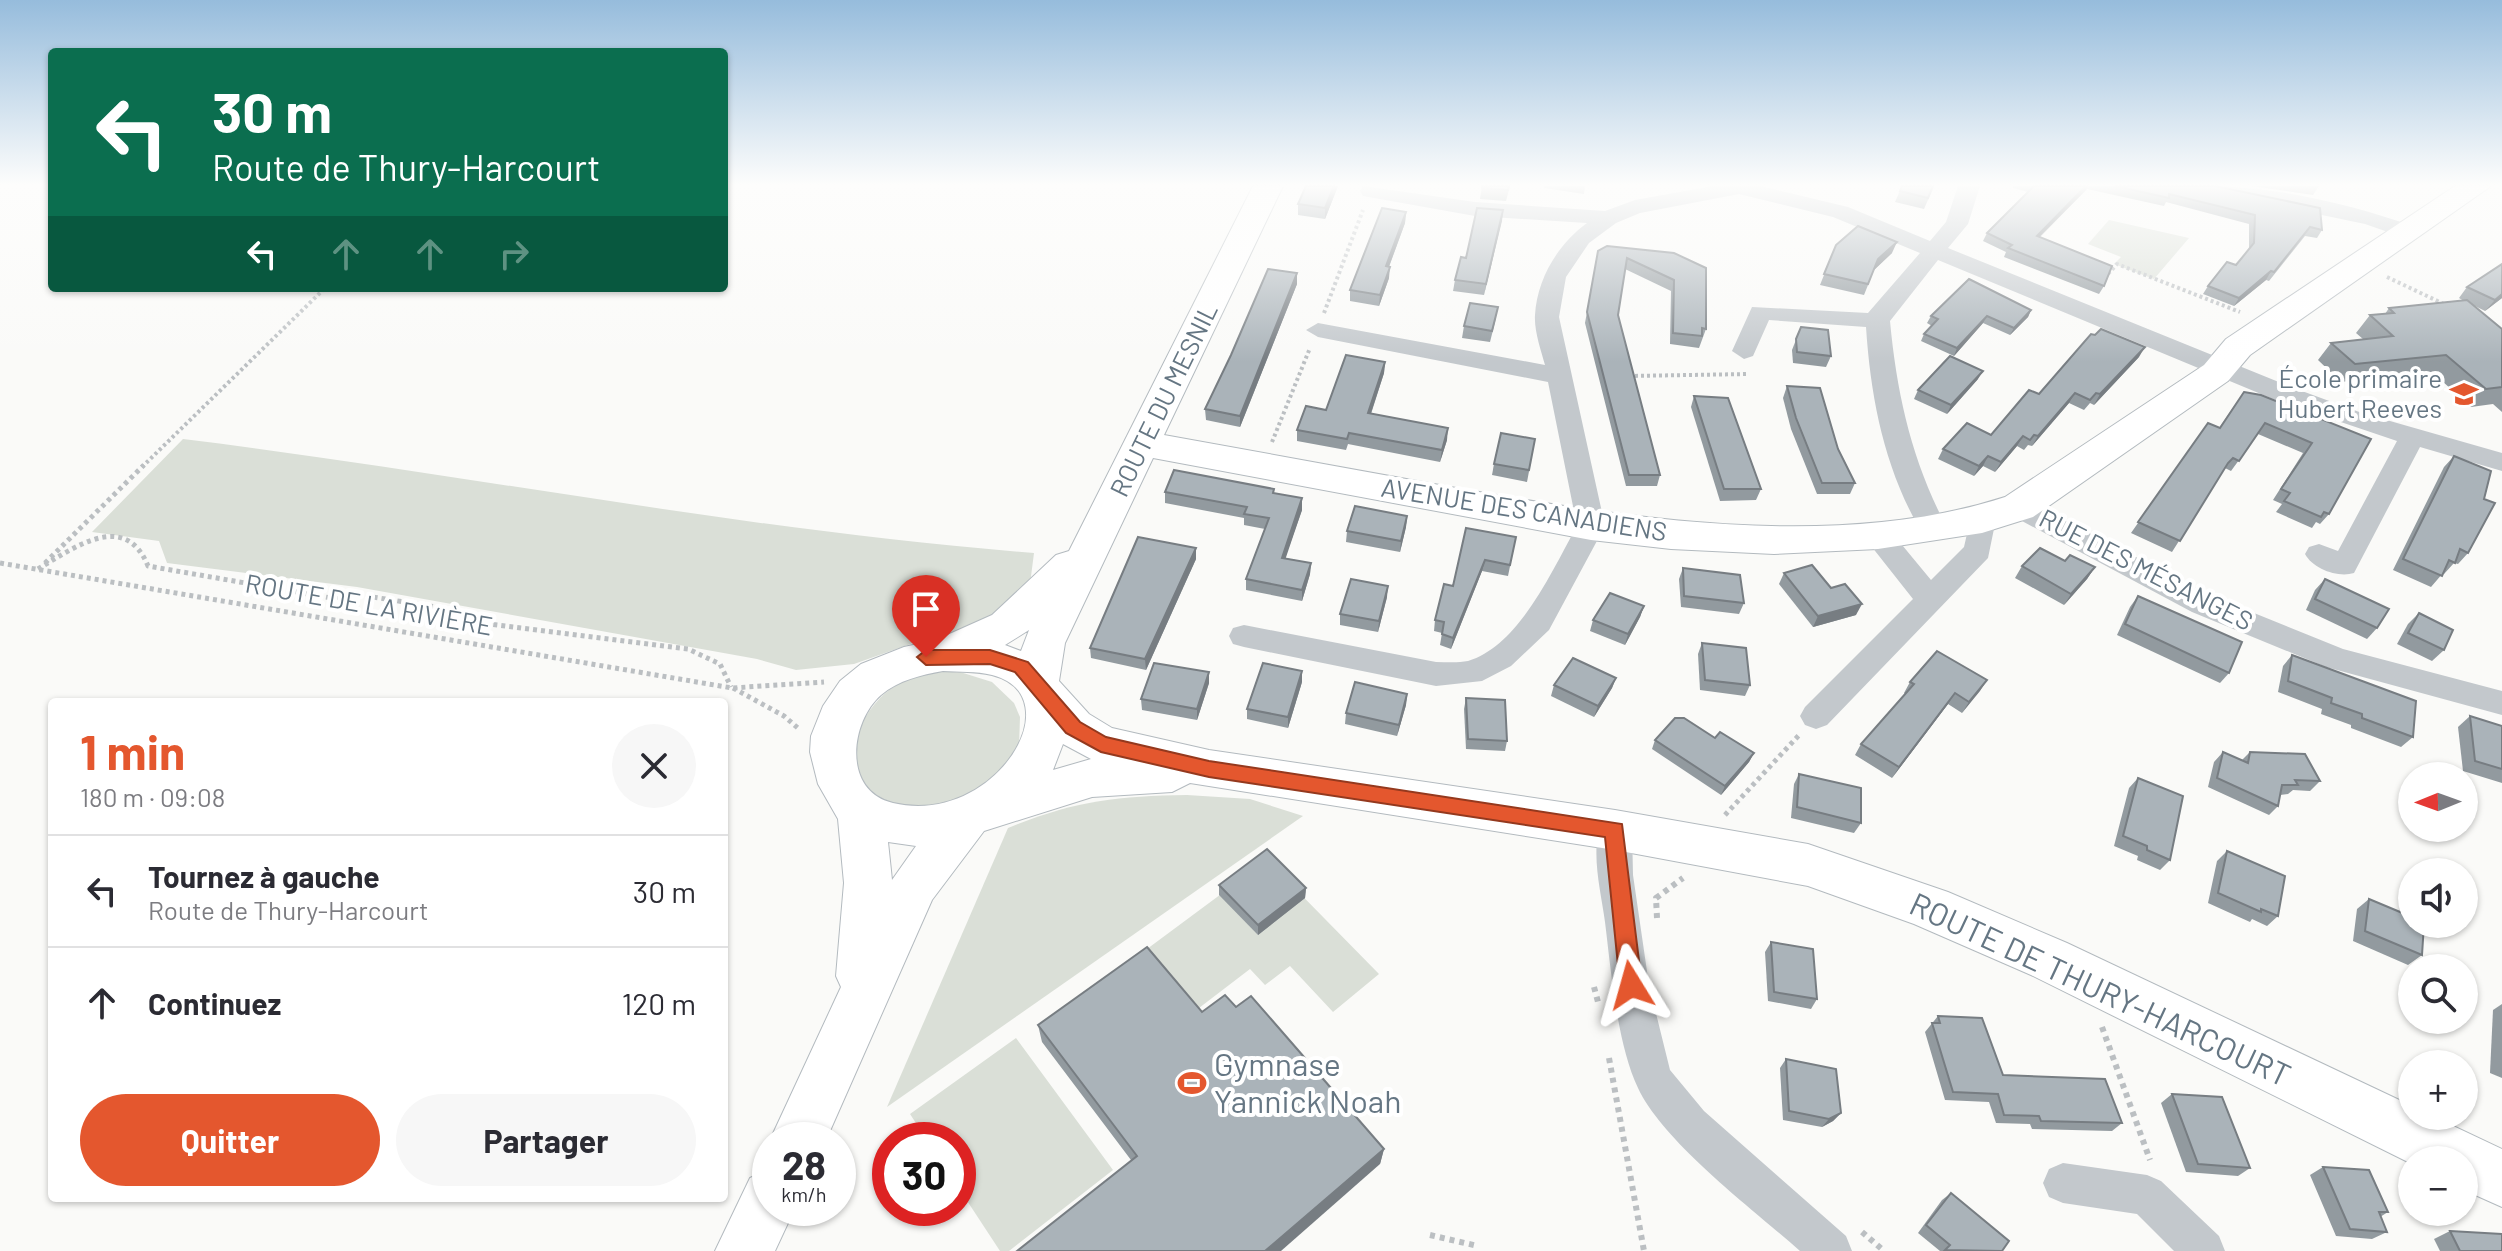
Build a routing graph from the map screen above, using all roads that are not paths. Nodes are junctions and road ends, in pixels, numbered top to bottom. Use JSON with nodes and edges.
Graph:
{"nodes":[{"id":1,"x":1240,"y":244,"type":"edge"},
{"id":2,"x":1577,"y":244,"type":"edge"},
{"id":3,"x":1923,"y":244,"type":"edge"},
{"id":4,"x":1941,"y":244,"type":"edge"},
{"id":5,"x":2388,"y":244,"type":"edge"},
{"id":6,"x":1937,"y":250,"type":"junction"},
{"id":7,"x":1878,"y":321,"type":"junction"},
{"id":8,"x":1318,"y":330,"type":"dead end"},
{"id":9,"x":1744,"y":351,"type":"road end"},
{"id":10,"x":2220,"y":368,"type":"junction"},
{"id":11,"x":1560,"y":376,"type":"junction"},
{"id":12,"x":2413,"y":436,"type":"junction"},
{"id":13,"x":1143,"y":444,"type":"junction"},
{"id":14,"x":2502,"y":462,"type":"edge"},
{"id":15,"x":2019,"y":507,"type":"junction"},
{"id":16,"x":1982,"y":519,"type":"junction"},
{"id":17,"x":1591,"y":526,"type":"junction"},
{"id":18,"x":1102,"y":528,"type":"junction"},
{"id":19,"x":1933,"y":528,"type":"junction"},
{"id":20,"x":1878,"y":535,"type":"junction"},
{"id":21,"x":2319,"y":554,"type":"dead end"},
{"id":22,"x":1929,"y":598,"type":"junction"},
{"id":23,"x":1244,"y":636,"type":"dead end"},
{"id":24,"x":943,"y":655,"type":"junction"},
{"id":25,"x":1042,"y":691,"type":"junction"},
{"id":26,"x":2502,"y":703,"type":"edge"},
{"id":27,"x":1816,"y":716,"type":"road end"},
{"id":28,"x":1209,"y":769,"type":"junction"},
{"id":29,"x":848,"y":796,"type":"junction"},
{"id":30,"x":981,"y":812,"type":"junction"},
{"id":31,"x":1615,"y":839,"type":"junction"},
{"id":32,"x":860,"y":1009,"type":"junction"},
{"id":33,"x":807,"y":1122,"type":"edge"},
{"id":34,"x":2435,"y":1146,"type":"edge"},
{"id":35,"x":2478,"y":1167,"type":"edge"},
{"id":36,"x":2502,"y":1179,"type":"edge"},
{"id":37,"x":2063,"y":1183,"type":"dead end"},
{"id":38,"x":756,"y":1226,"type":"edge"},
{"id":39,"x":744,"y":1251,"type":"edge"},
{"id":40,"x":1831,"y":1251,"type":"edge"},
{"id":41,"x":2204,"y":1251,"type":"edge"}],
"edges":[{"from":1,"to":13,"type":"street","name":"ROUTE DU MESNIL"},
{"from":2,"to":11,"type":"street"},
{"from":3,"to":6,"type":"street"},
{"from":4,"to":6,"type":"street"},
{"from":5,"to":10,"type":"street","name":"AVENUE DES CANADIENS"},
{"from":6,"to":7,"type":"street"},
{"from":6,"to":10,"type":"street"},
{"from":7,"to":9,"type":"street"},
{"from":7,"to":19,"type":"street"},
{"from":8,"to":11,"type":"street"},
{"from":10,"to":12,"type":"street"},
{"from":10,"to":15,"type":"street","name":"AVENUE DES CANADIENS"},
{"from":11,"to":17,"type":"street"},
{"from":12,"to":14,"type":"street"},
{"from":12,"to":21,"type":"street"},
{"from":13,"to":17,"type":"street","name":"AVENUE DES CANADIENS"},
{"from":13,"to":18,"type":"street","name":"ROUTE DU MESNIL"},
{"from":15,"to":16,"type":"street","name":"AVENUE DES CANADIENS"},
{"from":15,"to":26,"type":"street","name":"RUE DES MÉSANGES"},
{"from":16,"to":19,"type":"street","name":"AVENUE DES CANADIENS"},
{"from":16,"to":22,"type":"street"},
{"from":17,"to":20,"type":"street","name":"AVENUE DES CANADIENS"},
{"from":17,"to":23,"type":"street"},
{"from":18,"to":24,"type":"street","name":"ROUTE DU MESNIL"},
{"from":18,"to":25,"type":"street","name":"ROUTE DU MESNIL"},
{"from":19,"to":20,"type":"street","name":"AVENUE DES CANADIENS"},
{"from":20,"to":22,"type":"street"},
{"from":22,"to":27,"type":"street"},
{"from":24,"to":25,"type":"street"},
{"from":24,"to":29,"type":"street"},
{"from":25,"to":28,"type":"street","name":"ROUTE DE THURY-HARCOURT"},
{"from":25,"to":30,"type":"street"},
{"from":28,"to":30,"type":"street","name":"ROUTE DE THURY-HARCOURT"},
{"from":28,"to":31,"type":"street","name":"ROUTE DE THURY-HARCOURT"},
{"from":29,"to":30,"type":"street"},
{"from":29,"to":32,"type":"street"},
{"from":30,"to":32,"type":"street"},
{"from":31,"to":34,"type":"street","name":"ROUTE DE THURY-HARCOURT"},
{"from":31,"to":40,"type":"street"},
{"from":32,"to":33,"type":"street"},
{"from":35,"to":36,"type":"street","name":"ROUTE DE THURY-HARCOURT"},
{"from":37,"to":41,"type":"street"},
{"from":38,"to":39,"type":"street"}]}
